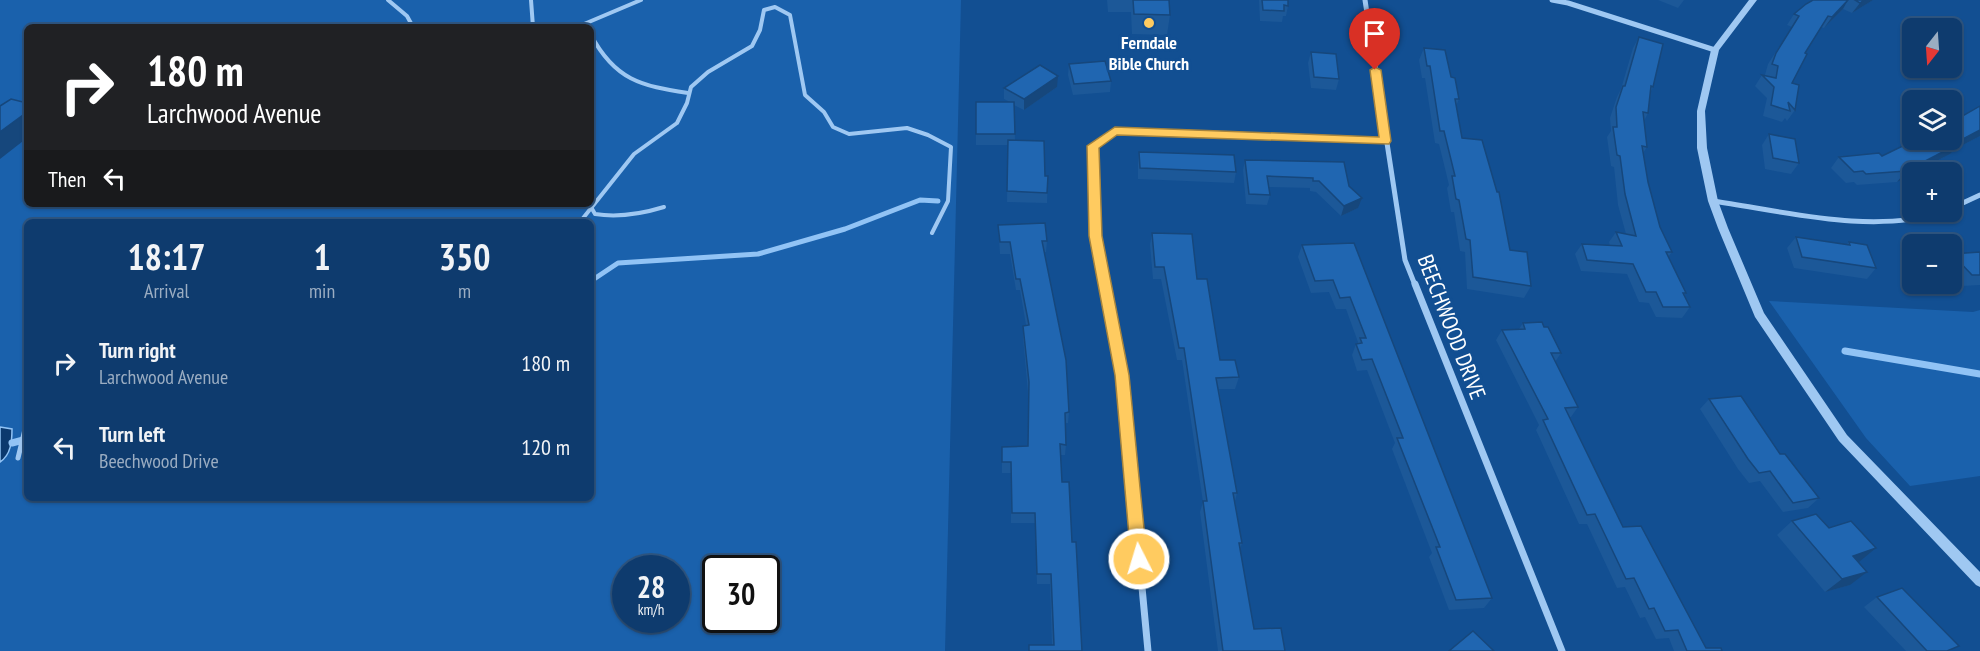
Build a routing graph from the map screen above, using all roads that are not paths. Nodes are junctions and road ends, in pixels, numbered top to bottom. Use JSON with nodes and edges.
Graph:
{"nodes":[{"id":1,"x":388,"y":0,"type":"edge"},
{"id":2,"x":531,"y":0,"type":"edge"},
{"id":3,"x":641,"y":0,"type":"edge"},
{"id":4,"x":1365,"y":0,"type":"edge"},
{"id":5,"x":1552,"y":0,"type":"edge"},
{"id":6,"x":1753,"y":0,"type":"edge"},
{"id":7,"x":411,"y":24,"type":"edge"},
{"id":8,"x":533,"y":24,"type":"edge"},
{"id":9,"x":589,"y":24,"type":"edge"},
{"id":10,"x":594,"y":42,"type":"edge"},
{"id":11,"x":1715,"y":50,"type":"junction"},
{"id":12,"x":688,"y":93,"type":"junction"},
{"id":13,"x":1385,"y":141,"type":"junction"},
{"id":14,"x":1980,"y":195,"type":"edge"},
{"id":15,"x":1713,"y":201,"type":"junction"},
{"id":16,"x":594,"y":203,"type":"edge"},
{"id":17,"x":1962,"y":203,"type":"edge"},
{"id":18,"x":591,"y":207,"type":"joint"},
{"id":19,"x":664,"y":207,"type":"dead end"},
{"id":20,"x":582,"y":219,"type":"edge"},
{"id":21,"x":1902,"y":221,"type":"edge"},
{"id":22,"x":932,"y":233,"type":"dead end"},
{"id":23,"x":24,"y":434,"type":"edge"},
{"id":24,"x":18,"y":459,"type":"dead end"},
{"id":25,"x":1980,"y":581,"type":"edge"},
{"id":26,"x":1148,"y":651,"type":"edge"},
{"id":27,"x":1562,"y":651,"type":"edge"}],
"edges":[{"from":1,"to":7,"type":"lane"},
{"from":2,"to":8,"type":"lane"},
{"from":3,"to":9,"type":"lane"},
{"from":4,"to":13,"type":"street","name":"BEECHWOOD DRIVE"},
{"from":5,"to":11,"type":"street"},
{"from":6,"to":11,"type":"street"},
{"from":10,"to":12,"type":"lane"},
{"from":11,"to":15,"type":"street"},
{"from":12,"to":16,"type":"lane"},
{"from":12,"to":22,"type":"lane"},
{"from":13,"to":26,"type":"street"},
{"from":13,"to":27,"type":"street","name":"BEECHWOOD DRIVE"},
{"from":14,"to":17,"type":"street"},
{"from":15,"to":21,"type":"street"},
{"from":15,"to":25,"type":"street"},
{"from":18,"to":19,"type":"lane"},
{"from":18,"to":20,"type":"lane"},
{"from":23,"to":24,"type":"lane"}]}
